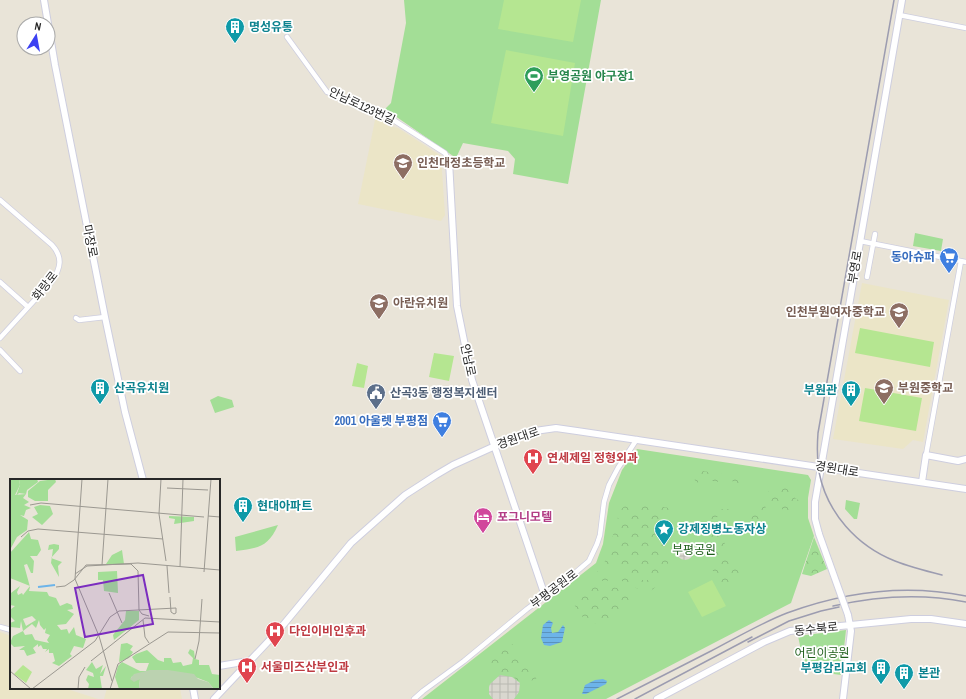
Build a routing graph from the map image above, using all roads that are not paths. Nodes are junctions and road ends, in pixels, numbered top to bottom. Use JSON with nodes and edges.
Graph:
{"nodes":[{"id":1,"x":44,"y":0,"type":"edge"},
{"id":2,"x":902,"y":0,"type":"edge"},
{"id":3,"x":899,"y":15,"type":"junction"},
{"id":4,"x":966,"y":28,"type":"edge"},
{"id":5,"x":287,"y":37,"type":"dead end"},
{"id":6,"x":449,"y":161,"type":"joint"},
{"id":7,"x":0,"y":200,"type":"edge"},
{"id":8,"x":875,"y":234,"type":"dead end"},
{"id":9,"x":860,"y":242,"type":"junction"},
{"id":10,"x":873,"y":244,"type":"junction"},
{"id":11,"x":963,"y":261,"type":"edge"},
{"id":12,"x":867,"y":276,"type":"dead end"},
{"id":13,"x":0,"y":282,"type":"edge"},
{"id":14,"x":28,"y":307,"type":"junction"},
{"id":15,"x":105,"y":317,"type":"junction"},
{"id":16,"x":76,"y":318,"type":"dead end"},
{"id":17,"x":0,"y":338,"type":"edge"},
{"id":18,"x":0,"y":350,"type":"edge"},
{"id":19,"x":20,"y":371,"type":"dead end"},
{"id":20,"x":637,"y":439,"type":"junction"},
{"id":21,"x":496,"y":446,"type":"junction"},
{"id":22,"x":926,"y":455,"type":"junction"},
{"id":23,"x":966,"y":459,"type":"edge"},
{"id":24,"x":821,"y":466,"type":"junction"},
{"id":25,"x":143,"y":479,"type":"edge"},
{"id":26,"x":922,"y":482,"type":"junction"},
{"id":27,"x":966,"y":489,"type":"edge"},
{"id":28,"x":546,"y":596,"type":"junction"},
{"id":29,"x":966,"y":624,"type":"edge"},
{"id":30,"x":850,"y":625,"type":"junction"},
{"id":31,"x":0,"y":627,"type":"edge"},
{"id":32,"x":10,"y":630,"type":"edge"},
{"id":33,"x":249,"y":662,"type":"junction"},
{"id":34,"x":220,"y":666,"type":"edge"},
{"id":35,"x":194,"y":689,"type":"edge"},
{"id":36,"x":219,"y":696,"type":"edge"},
{"id":37,"x":196,"y":699,"type":"edge"},
{"id":38,"x":214,"y":699,"type":"edge"},
{"id":39,"x":414,"y":699,"type":"edge"},
{"id":40,"x":657,"y":699,"type":"edge"},
{"id":41,"x":843,"y":699,"type":"edge"}],
"edges":[{"from":1,"to":15,"type":"main road","name":"마장로"},
{"from":2,"to":3,"type":"main road","name":"부영로"},
{"from":3,"to":4,"type":"street"},
{"from":3,"to":9,"type":"main road","name":"부영로"},
{"from":5,"to":6,"type":"street","name":"안남로123번길"},
{"from":6,"to":21,"type":"main road","name":"안남로"},
{"from":7,"to":14,"type":"street","name":"화랑로"},
{"from":8,"to":10,"type":"street"},
{"from":9,"to":10,"type":"street"},
{"from":9,"to":24,"type":"main road","name":"부영로"},
{"from":10,"to":11,"type":"street"},
{"from":10,"to":12,"type":"street"},
{"from":11,"to":22,"type":"street"},
{"from":13,"to":14,"type":"street"},
{"from":14,"to":17,"type":"street","name":"화랑로"},
{"from":15,"to":16,"type":"street"},
{"from":15,"to":25,"type":"main road","name":"마장로"},
{"from":18,"to":19,"type":"street"},
{"from":20,"to":21,"type":"main road","name":"경원대로"},
{"from":20,"to":24,"type":"main road","name":"경원대로"},
{"from":20,"to":28,"type":"street","name":"부평공원로"},
{"from":21,"to":28,"type":"main road","name":"안남로"},
{"from":21,"to":33,"type":"main road","name":"경원대로"},
{"from":22,"to":23,"type":"main road"},
{"from":22,"to":26,"type":"main road"},
{"from":24,"to":26,"type":"main road","name":"경원대로"},
{"from":24,"to":30,"type":"main road","name":"부영로","bridge":true},
{"from":26,"to":27,"type":"main road","name":"경원대로"},
{"from":28,"to":39,"type":"street","name":"부평공원로"},
{"from":29,"to":30,"type":"main road","name":"동수북로"},
{"from":30,"to":40,"type":"main road","name":"동수북로"},
{"from":30,"to":41,"type":"main road"},
{"from":31,"to":32,"type":"street"},
{"from":33,"to":34,"type":"main road"},
{"from":33,"to":36,"type":"main road","name":"경원대로"},
{"from":35,"to":37,"type":"main road"},
{"from":36,"to":38,"type":"main road","name":"경원대로"}]}
